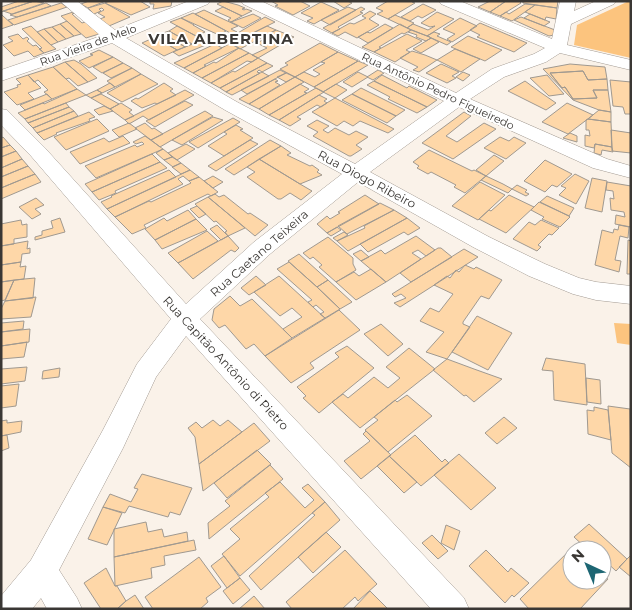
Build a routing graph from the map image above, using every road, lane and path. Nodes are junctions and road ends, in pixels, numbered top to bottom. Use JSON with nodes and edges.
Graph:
{"nodes":[{"id":1,"x":67,"y":1,"type":"edge"},
{"id":2,"x":203,"y":1,"type":"edge"},
{"id":3,"x":248,"y":1,"type":"edge"},
{"id":4,"x":446,"y":1,"type":"edge"},
{"id":5,"x":568,"y":1,"type":"edge"},
{"id":6,"x":609,"y":1,"type":"edge"},
{"id":7,"x":565,"y":22,"type":"junction"},
{"id":8,"x":113,"y":37,"type":"junction"},
{"id":9,"x":558,"y":48,"type":"junction"},
{"id":10,"x":631,"y":65,"type":"edge"},
{"id":11,"x":1,"y":76,"type":"edge"},
{"id":12,"x":457,"y":100,"type":"junction"},
{"id":13,"x":1,"y":114,"type":"edge"},
{"id":14,"x":631,"y":172,"type":"edge"},
{"id":15,"x":356,"y":173,"type":"junction"},
{"id":16,"x":631,"y":296,"type":"edge"},
{"id":17,"x":185,"y":319,"type":"junction"},
{"id":18,"x":42,"y":571,"type":"junction"},
{"id":19,"x":11,"y":609,"type":"edge"},
{"id":20,"x":66,"y":609,"type":"edge"},
{"id":21,"x":454,"y":609,"type":"edge"}],
"edges":[{"from":1,"to":8,"type":"street","name":"Rua Diogo Ribeiro"},
{"from":2,"to":8,"type":"street","name":"Rua Vieira de Melo"},
{"from":3,"to":12,"type":"street","name":"Rua Antônio Pedro Figueiredo"},
{"from":4,"to":9,"type":"street"},
{"from":5,"to":7,"type":"street"},
{"from":6,"to":7,"type":"street"},
{"from":7,"to":9,"type":"street"},
{"from":8,"to":11,"type":"street","name":"Rua Vieira de Melo"},
{"from":8,"to":15,"type":"street","name":"Rua Diogo Ribeiro"},
{"from":9,"to":10,"type":"street"},
{"from":9,"to":12,"type":"street","name":"Rua Caetano Teixeira"},
{"from":12,"to":14,"type":"street","name":"Rua Antônio Pedro Figueiredo"},
{"from":12,"to":15,"type":"street","name":"Rua Caetano Teixeira"},
{"from":13,"to":17,"type":"street","name":"Rua Capitão Antônio di Pietro"},
{"from":15,"to":16,"type":"street","name":"Rua Diogo Ribeiro"},
{"from":15,"to":17,"type":"street","name":"Rua Caetano Teixeira"},
{"from":17,"to":18,"type":"street","name":"Rua Caetano Teixeira"},
{"from":17,"to":21,"type":"street","name":"Rua Capitão Antônio di Pietro"},
{"from":18,"to":19,"type":"street","name":"Rua Caetano Teixeira"},
{"from":18,"to":20,"type":"street"}]}
